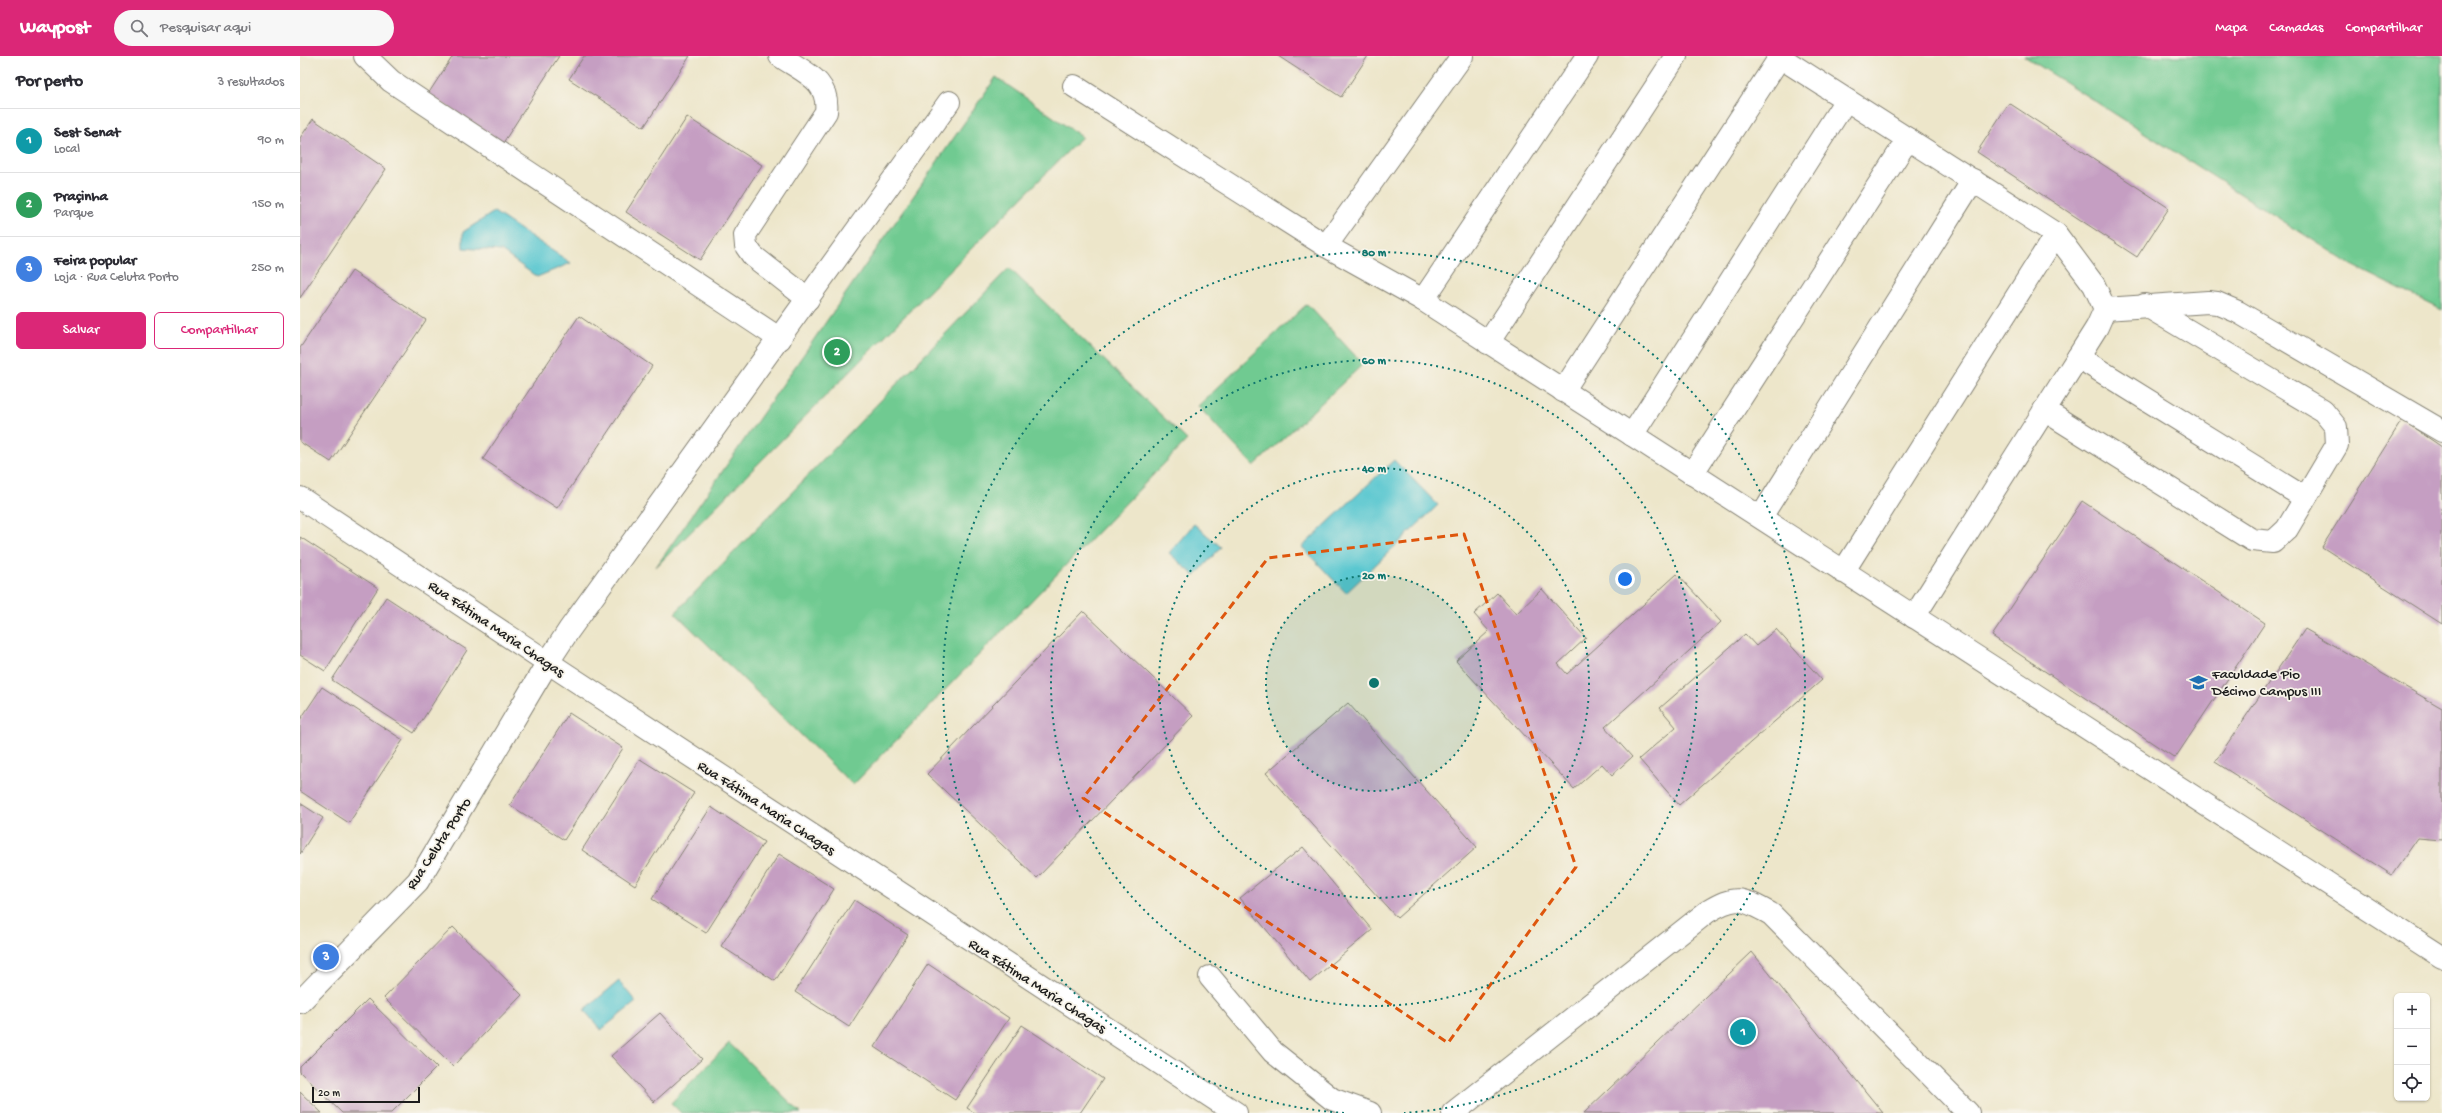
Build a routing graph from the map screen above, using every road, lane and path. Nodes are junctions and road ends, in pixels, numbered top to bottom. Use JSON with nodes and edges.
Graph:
{"nodes":[{"id":1,"x":365,"y":56,"type":"edge"},
{"id":2,"x":780,"y":56,"type":"edge"},
{"id":3,"x":1462,"y":56,"type":"edge"},
{"id":4,"x":1587,"y":56,"type":"edge"},
{"id":5,"x":1676,"y":56,"type":"edge"},
{"id":6,"x":1778,"y":57,"type":"edge"},
{"id":7,"x":1074,"y":86,"type":"dead end"},
{"id":8,"x":1846,"y":100,"type":"junction"},
{"id":9,"x":949,"y":102,"type":"dead end"},
{"id":10,"x":1908,"y":139,"type":"junction"},
{"id":11,"x":1973,"y":180,"type":"junction"},
{"id":12,"x":2056,"y":234,"type":"junction"},
{"id":13,"x":1326,"y":246,"type":"junction"},
{"id":14,"x":808,"y":299,"type":"junction"},
{"id":15,"x":1423,"y":300,"type":"junction"},
{"id":16,"x":2145,"y":305,"type":"junction"},
{"id":17,"x":2105,"y":309,"type":"junction"},
{"id":18,"x":780,"y":339,"type":"junction"},
{"id":19,"x":1488,"y":343,"type":"junction"},
{"id":20,"x":2078,"y":357,"type":"junction"},
{"id":21,"x":1563,"y":391,"type":"junction"},
{"id":22,"x":2044,"y":410,"type":"junction"},
{"id":23,"x":2442,"y":431,"type":"edge"},
{"id":24,"x":1632,"y":436,"type":"junction"},
{"id":25,"x":1692,"y":474,"type":"junction"},
{"id":26,"x":300,"y":498,"type":"edge"},
{"id":27,"x":2306,"y":498,"type":"junction"},
{"id":28,"x":1761,"y":517,"type":"junction"},
{"id":29,"x":1843,"y":572,"type":"junction"},
{"id":30,"x":1914,"y":617,"type":"junction"},
{"id":31,"x":548,"y":662,"type":"junction"},
{"id":32,"x":2442,"y":957,"type":"edge"},
{"id":33,"x":1210,"y":977,"type":"dead end"},
{"id":34,"x":300,"y":1002,"type":"edge"},
{"id":35,"x":1236,"y":1113,"type":"edge"},
{"id":36,"x":1370,"y":1113,"type":"edge"},
{"id":37,"x":1453,"y":1113,"type":"edge"},
{"id":38,"x":1968,"y":1113,"type":"edge"}],
"edges":[{"from":1,"to":18,"type":"street"},
{"from":2,"to":14,"type":"street"},
{"from":3,"to":13,"type":"street"},
{"from":4,"to":15,"type":"street"},
{"from":5,"to":19,"type":"street"},
{"from":6,"to":8,"type":"street"},
{"from":6,"to":21,"type":"street"},
{"from":7,"to":13,"type":"street"},
{"from":8,"to":10,"type":"street"},
{"from":8,"to":24,"type":"street"},
{"from":9,"to":14,"type":"street","name":"Rua Celuta Porto"},
{"from":10,"to":11,"type":"street"},
{"from":10,"to":25,"type":"street"},
{"from":11,"to":12,"type":"street"},
{"from":11,"to":28,"type":"street"},
{"from":12,"to":17,"type":"street"},
{"from":12,"to":29,"type":"street"},
{"from":13,"to":15,"type":"street"},
{"from":14,"to":18,"type":"street","name":"Rua Celuta Porto"},
{"from":15,"to":19,"type":"street"},
{"from":16,"to":17,"type":"street"},
{"from":16,"to":23,"type":"street"},
{"from":16,"to":27,"type":"street"},
{"from":17,"to":20,"type":"street"},
{"from":18,"to":31,"type":"street","name":"Rua Celuta Porto"},
{"from":19,"to":21,"type":"street"},
{"from":20,"to":22,"type":"street"},
{"from":20,"to":27,"type":"street"},
{"from":21,"to":24,"type":"street"},
{"from":22,"to":27,"type":"street"},
{"from":22,"to":30,"type":"street"},
{"from":24,"to":25,"type":"street"},
{"from":25,"to":28,"type":"street"},
{"from":26,"to":31,"type":"street","name":"Rua Fátima Maria Chagas"},
{"from":28,"to":29,"type":"street"},
{"from":29,"to":30,"type":"street"},
{"from":30,"to":32,"type":"street"},
{"from":31,"to":34,"type":"street","name":"Rua Celuta Porto"},
{"from":31,"to":35,"type":"street","name":"Rua Fátima Maria Chagas"},
{"from":33,"to":36,"type":"street"},
{"from":37,"to":38,"type":"street"}]}
